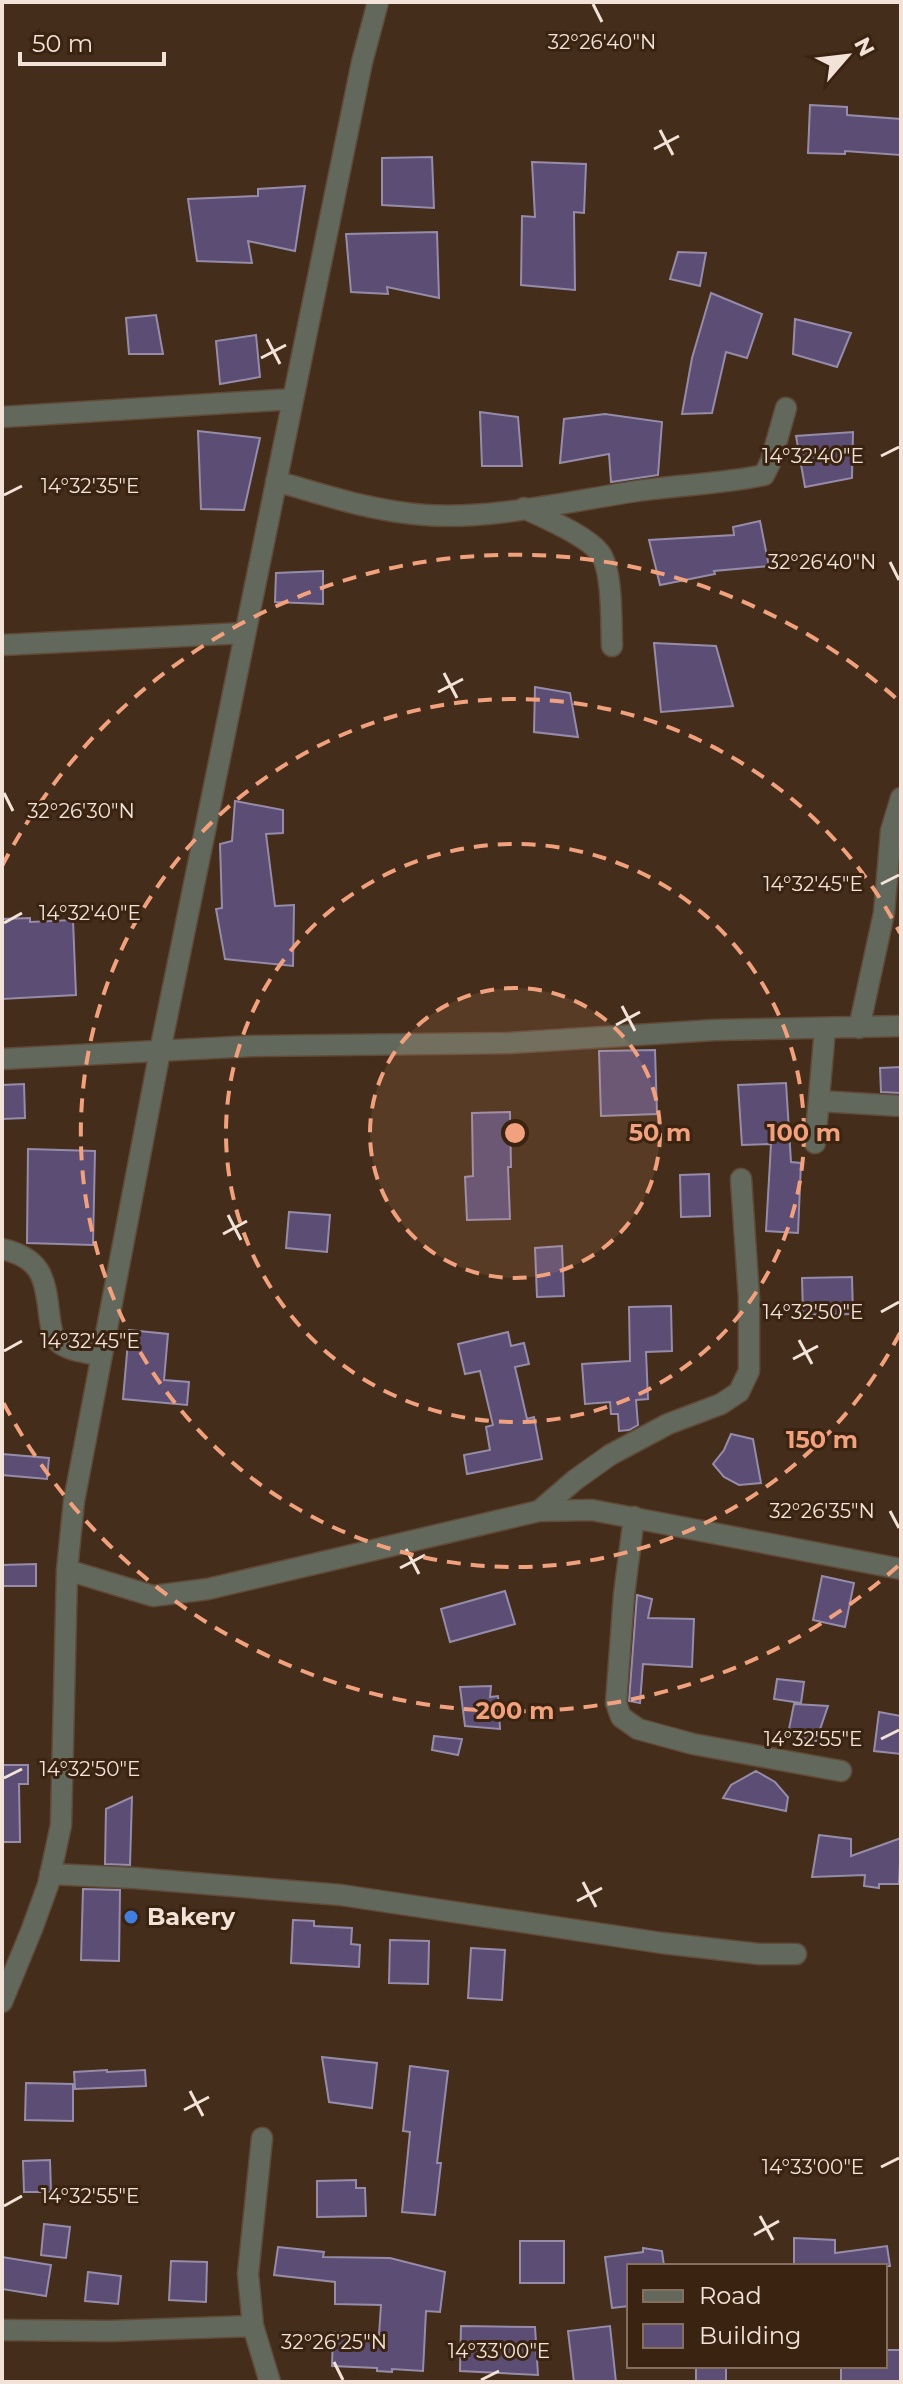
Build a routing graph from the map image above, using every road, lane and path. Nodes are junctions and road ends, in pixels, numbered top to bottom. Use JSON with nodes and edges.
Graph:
{"nodes":[{"id":1,"x":378,"y":2,"type":"edge"},
{"id":2,"x":293,"y":399,"type":"junction"},
{"id":3,"x":786,"y":408,"type":"dead end"},
{"id":4,"x":2,"y":417,"type":"edge"},
{"id":5,"x":276,"y":481,"type":"junction"},
{"id":6,"x":524,"y":508,"type":"junction"},
{"id":7,"x":245,"y":633,"type":"junction"},
{"id":8,"x":2,"y":645,"type":"edge"},
{"id":9,"x":612,"y":646,"type":"dead end"},
{"id":10,"x":901,"y":798,"type":"edge"},
{"id":11,"x":901,"y":1026,"type":"edge"},
{"id":12,"x":859,"y":1028,"type":"junction"},
{"id":13,"x":825,"y":1029,"type":"junction"},
{"id":14,"x":160,"y":1051,"type":"junction"},
{"id":15,"x":2,"y":1059,"type":"edge"},
{"id":16,"x":819,"y":1101,"type":"junction"},
{"id":17,"x":901,"y":1106,"type":"edge"},
{"id":18,"x":815,"y":1143,"type":"dead end"},
{"id":19,"x":741,"y":1179,"type":"dead end"},
{"id":20,"x":2,"y":1249,"type":"edge"},
{"id":21,"x":101,"y":1356,"type":"junction"},
{"id":22,"x":539,"y":1511,"type":"junction"},
{"id":23,"x":634,"y":1517,"type":"junction"},
{"id":24,"x":901,"y":1569,"type":"edge"},
{"id":25,"x":67,"y":1570,"type":"junction"},
{"id":26,"x":841,"y":1771,"type":"dead end"},
{"id":27,"x":50,"y":1874,"type":"junction"},
{"id":28,"x":796,"y":1954,"type":"dead end"},
{"id":29,"x":2,"y":2002,"type":"edge"},
{"id":30,"x":262,"y":2138,"type":"dead end"},
{"id":31,"x":253,"y":2326,"type":"junction"},
{"id":32,"x":2,"y":2330,"type":"edge"},
{"id":33,"x":270,"y":2382,"type":"edge"}],
"edges":[{"from":1,"to":2,"type":"street"},
{"from":2,"to":4,"type":"street"},
{"from":2,"to":5,"type":"street"},
{"from":3,"to":6,"type":"street"},
{"from":5,"to":6,"type":"street"},
{"from":5,"to":7,"type":"street"},
{"from":6,"to":9,"type":"street"},
{"from":7,"to":8,"type":"street"},
{"from":7,"to":14,"type":"street"},
{"from":10,"to":12,"type":"street"},
{"from":11,"to":12,"type":"street"},
{"from":12,"to":13,"type":"street"},
{"from":13,"to":14,"type":"street"},
{"from":13,"to":16,"type":"street"},
{"from":14,"to":15,"type":"street"},
{"from":14,"to":21,"type":"street"},
{"from":16,"to":17,"type":"street"},
{"from":16,"to":18,"type":"street"},
{"from":19,"to":22,"type":"street"},
{"from":20,"to":21,"type":"street"},
{"from":21,"to":25,"type":"street"},
{"from":22,"to":23,"type":"street"},
{"from":22,"to":25,"type":"street"},
{"from":23,"to":24,"type":"street"},
{"from":23,"to":26,"type":"street"},
{"from":25,"to":27,"type":"street"},
{"from":27,"to":28,"type":"street"},
{"from":27,"to":29,"type":"street"},
{"from":30,"to":31,"type":"street"},
{"from":31,"to":32,"type":"street"},
{"from":31,"to":33,"type":"street"}]}
